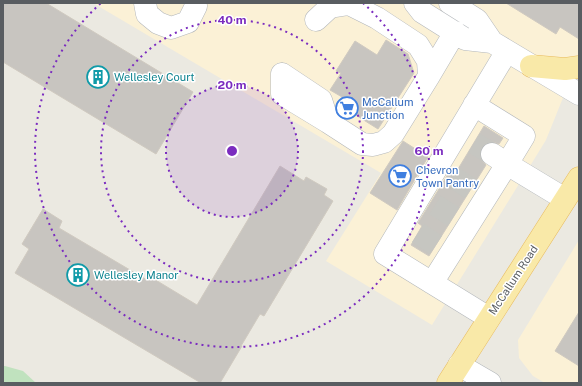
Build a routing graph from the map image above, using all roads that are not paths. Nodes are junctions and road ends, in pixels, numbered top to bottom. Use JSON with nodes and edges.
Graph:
{"nodes":[{"id":1,"x":145,"y":3,"type":"edge"},
{"id":2,"x":415,"y":3,"type":"edge"},
{"id":3,"x":450,"y":3,"type":"edge"},
{"id":4,"x":196,"y":6,"type":"dead end"},
{"id":5,"x":316,"y":20,"type":"dead end"},
{"id":6,"x":455,"y":32,"type":"junction"},
{"id":7,"x":500,"y":47,"type":"junction"},
{"id":8,"x":532,"y":66,"type":"junction"},
{"id":9,"x":579,"y":67,"type":"edge"},
{"id":10,"x":282,"y":74,"type":"dead end"},
{"id":11,"x":429,"y":76,"type":"junction"},
{"id":12,"x":579,"y":94,"type":"edge"},
{"id":13,"x":474,"y":106,"type":"junction"},
{"id":14,"x":499,"y":159,"type":"junction"},
{"id":15,"x":579,"y":178,"type":"edge"},
{"id":16,"x":565,"y":199,"type":"junction"},
{"id":17,"x":432,"y":283,"type":"junction"},
{"id":18,"x":489,"y":318,"type":"junction"},
{"id":19,"x":459,"y":365,"type":"junction"},
{"id":20,"x":448,"y":383,"type":"edge"},
{"id":21,"x":490,"y":383,"type":"edge"}],
"edges":[{"from":1,"to":4,"type":"street"},
{"from":2,"to":6,"type":"street"},
{"from":3,"to":7,"type":"street"},
{"from":5,"to":11,"type":"street"},
{"from":6,"to":7,"type":"street"},
{"from":6,"to":11,"type":"street"},
{"from":7,"to":8,"type":"street"},
{"from":7,"to":13,"type":"street"},
{"from":8,"to":9,"type":"main road"},
{"from":8,"to":12,"type":"street"},
{"from":10,"to":11,"type":"street"},
{"from":13,"to":14,"type":"street"},
{"from":13,"to":17,"type":"street"},
{"from":14,"to":16,"type":"street"},
{"from":14,"to":17,"type":"street"},
{"from":15,"to":16,"type":"main road","name":"McCallum Road"},
{"from":16,"to":18,"type":"main road","name":"McCallum Road"},
{"from":17,"to":18,"type":"street"},
{"from":18,"to":19,"type":"main road","name":"McCallum Road"},
{"from":19,"to":20,"type":"main road","name":"McCallum Road"},
{"from":19,"to":21,"type":"street"}]}
